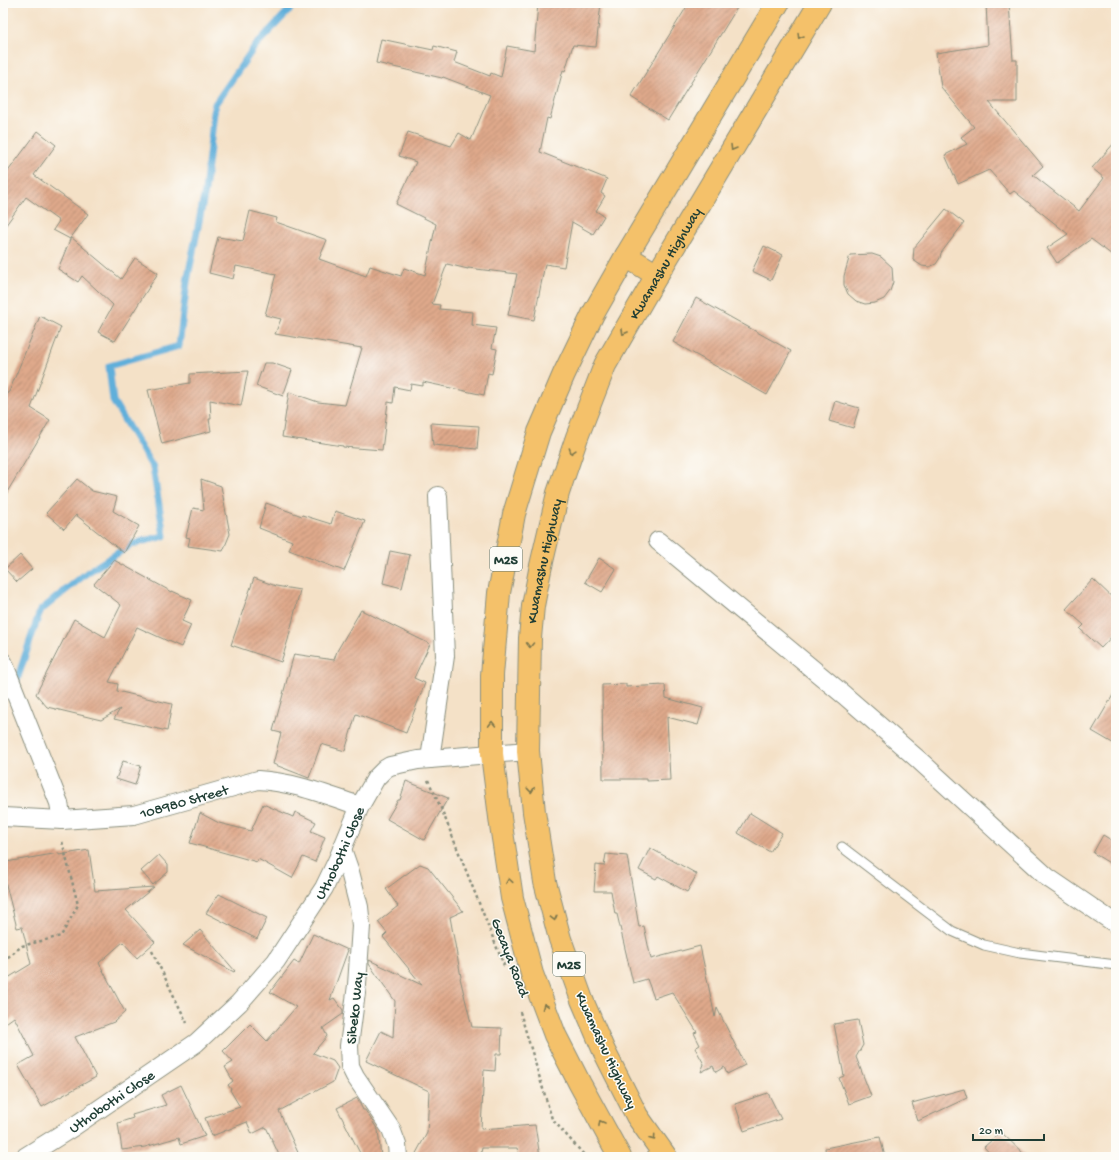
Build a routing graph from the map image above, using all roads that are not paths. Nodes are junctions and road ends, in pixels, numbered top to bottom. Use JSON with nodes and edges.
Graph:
{"nodes":[{"id":1,"x":778,"y":3,"type":"edge"},
{"id":2,"x":820,"y":3,"type":"edge"},
{"id":3,"x":626,"y":256,"type":"junction"},
{"id":4,"x":657,"y":275,"type":"junction"},
{"id":5,"x":438,"y":496,"type":"dead end"},
{"id":6,"x":658,"y":540,"type":"dead end"},
{"id":7,"x":3,"y":662,"type":"edge"},
{"id":8,"x":528,"y":752,"type":"junction"},
{"id":9,"x":492,"y":754,"type":"junction"},
{"id":10,"x":424,"y":759,"type":"junction"},
{"id":11,"x":360,"y":806,"type":"junction"},
{"id":12,"x":3,"y":816,"type":"edge"},
{"id":13,"x":62,"y":820,"type":"junction"},
{"id":14,"x":842,"y":847,"type":"dead end"},
{"id":15,"x":342,"y":849,"type":"junction"},
{"id":16,"x":1116,"y":924,"type":"edge"},
{"id":17,"x":1116,"y":965,"type":"edge"},
{"id":18,"x":25,"y":1157,"type":"edge"},
{"id":19,"x":398,"y":1157,"type":"edge"},
{"id":20,"x":620,"y":1157,"type":"edge"},
{"id":21,"x":666,"y":1157,"type":"edge"}],
"edges":[{"from":1,"to":3,"type":"main road","number":"M25"},
{"from":2,"to":4,"type":"main road","name":"Kwamashu Highway","number":"M25","one_way":true},
{"from":3,"to":4,"type":"main road"},
{"from":9,"to":3,"type":"main road","number":"M25","one_way":true},
{"from":4,"to":8,"type":"main road","name":"Kwamashu Highway","number":"M25","one_way":true},
{"from":5,"to":10,"type":"street"},
{"from":6,"to":16,"type":"street"},
{"from":7,"to":13,"type":"street"},
{"from":8,"to":9,"type":"street","name":"Uthobothi Close"},
{"from":8,"to":21,"type":"main road","name":"Kwamashu Highway","number":"M25","one_way":true},
{"from":9,"to":10,"type":"street","name":"Uthobothi Close"},
{"from":20,"to":9,"type":"main road","number":"M25","one_way":true},
{"from":10,"to":11,"type":"street","name":"Uthobothi Close"},
{"from":11,"to":13,"type":"street","name":"108980 Street"},
{"from":11,"to":15,"type":"street","name":"Uthobothi Close"},
{"from":12,"to":13,"type":"street","name":"108980 Street"},
{"from":14,"to":17,"type":"lane"},
{"from":15,"to":18,"type":"street","name":"Uthobothi Close"},
{"from":15,"to":19,"type":"street","name":"Sibeko Way"}]}
